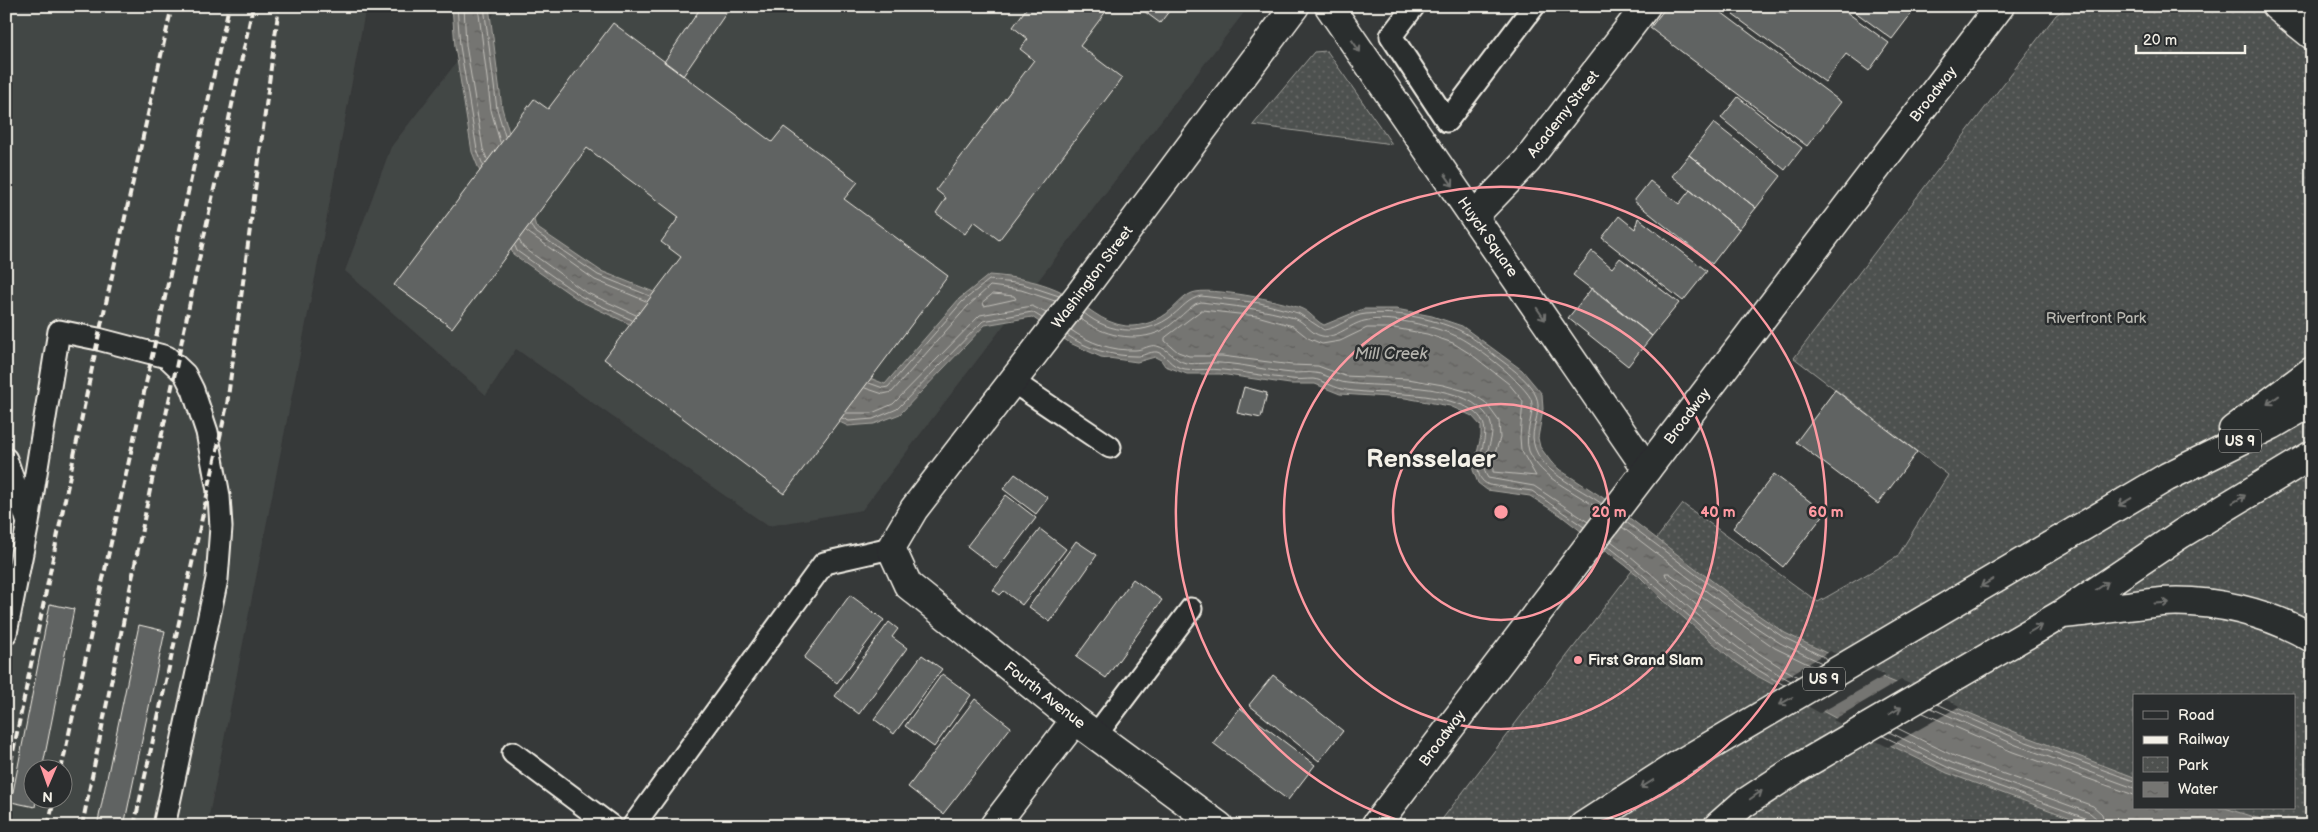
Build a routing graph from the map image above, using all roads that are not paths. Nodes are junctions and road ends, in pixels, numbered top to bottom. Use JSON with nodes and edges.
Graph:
{"nodes":[{"id":1,"x":1295,"y":6,"type":"edge"},
{"id":2,"x":1329,"y":6,"type":"edge"},
{"id":3,"x":1414,"y":6,"type":"edge"},
{"id":4,"x":1534,"y":6,"type":"edge"},
{"id":5,"x":1646,"y":6,"type":"edge"},
{"id":6,"x":2276,"y":6,"type":"edge"},
{"id":7,"x":1992,"y":10,"type":"edge"},
{"id":8,"x":2312,"y":35,"type":"edge"},
{"id":9,"x":1416,"y":74,"type":"junction"},
{"id":10,"x":1395,"y":103,"type":"junction"},
{"id":11,"x":1474,"y":216,"type":"junction"},
{"id":12,"x":2312,"y":371,"type":"edge"},
{"id":13,"x":1012,"y":381,"type":"junction"},
{"id":14,"x":2312,"y":402,"type":"edge"},
{"id":15,"x":1110,"y":448,"type":"dead end"},
{"id":16,"x":2312,"y":455,"type":"edge"},
{"id":17,"x":6,"y":459,"type":"edge"},
{"id":18,"x":1644,"y":473,"type":"junction"},
{"id":19,"x":2167,"y":477,"type":"junction"},
{"id":20,"x":28,"y":523,"type":"junction"},
{"id":21,"x":891,"y":548,"type":"junction"},
{"id":22,"x":1191,"y":609,"type":"dead end"},
{"id":23,"x":2062,"y":614,"type":"junction"},
{"id":24,"x":6,"y":633,"type":"edge"},
{"id":25,"x":2312,"y":638,"type":"edge"},
{"id":26,"x":1086,"y":727,"type":"junction"},
{"id":27,"x":513,"y":754,"type":"dead end"},
{"id":28,"x":164,"y":826,"type":"edge"},
{"id":29,"x":611,"y":826,"type":"edge"},
{"id":30,"x":633,"y":826,"type":"edge"},
{"id":31,"x":994,"y":826,"type":"edge"},
{"id":32,"x":1218,"y":826,"type":"edge"},
{"id":33,"x":1375,"y":826,"type":"edge"},
{"id":34,"x":1584,"y":826,"type":"edge"},
{"id":35,"x":1718,"y":826,"type":"edge"}],
"edges":[{"from":1,"to":13,"type":"main road","name":"Washington Street"},
{"from":2,"to":10,"type":"main road","name":"Huyck Square","one_way":true},
{"from":3,"to":9,"type":"lane"},
{"from":4,"to":9,"type":"lane"},
{"from":5,"to":11,"type":"main road","name":"Academy Street"},
{"from":6,"to":8,"type":"main road"},
{"from":7,"to":18,"type":"main road","name":"Broadway"},
{"from":9,"to":10,"type":"lane"},
{"from":10,"to":11,"type":"main road","name":"Huyck Square","one_way":true},
{"from":11,"to":18,"type":"main road","name":"Huyck Square","one_way":true},
{"from":12,"to":19,"type":"main road","one_way":true},
{"from":13,"to":15,"type":"lane"},
{"from":13,"to":21,"type":"main road","name":"Washington Street"},
{"from":14,"to":19,"type":"main road","number":"US 9"},
{"from":23,"to":16,"type":"main road","one_way":true},
{"from":17,"to":20,"type":"lane"},
{"from":18,"to":33,"type":"main road","name":"Broadway"},
{"from":19,"to":34,"type":"main road","number":"US 9","one_way":true},
{"from":20,"to":24,"type":"lane"},
{"from":20,"to":28,"type":"lane"},
{"from":21,"to":26,"type":"main road","name":"Fourth Avenue"},
{"from":21,"to":30,"type":"lane"},
{"from":22,"to":26,"type":"lane"},
{"from":23,"to":25,"type":"main road","one_way":true},
{"from":35,"to":23,"type":"main road","one_way":true},
{"from":26,"to":31,"type":"main road"},
{"from":26,"to":32,"type":"main road","name":"Fourth Avenue"},
{"from":27,"to":29,"type":"lane"}]}
